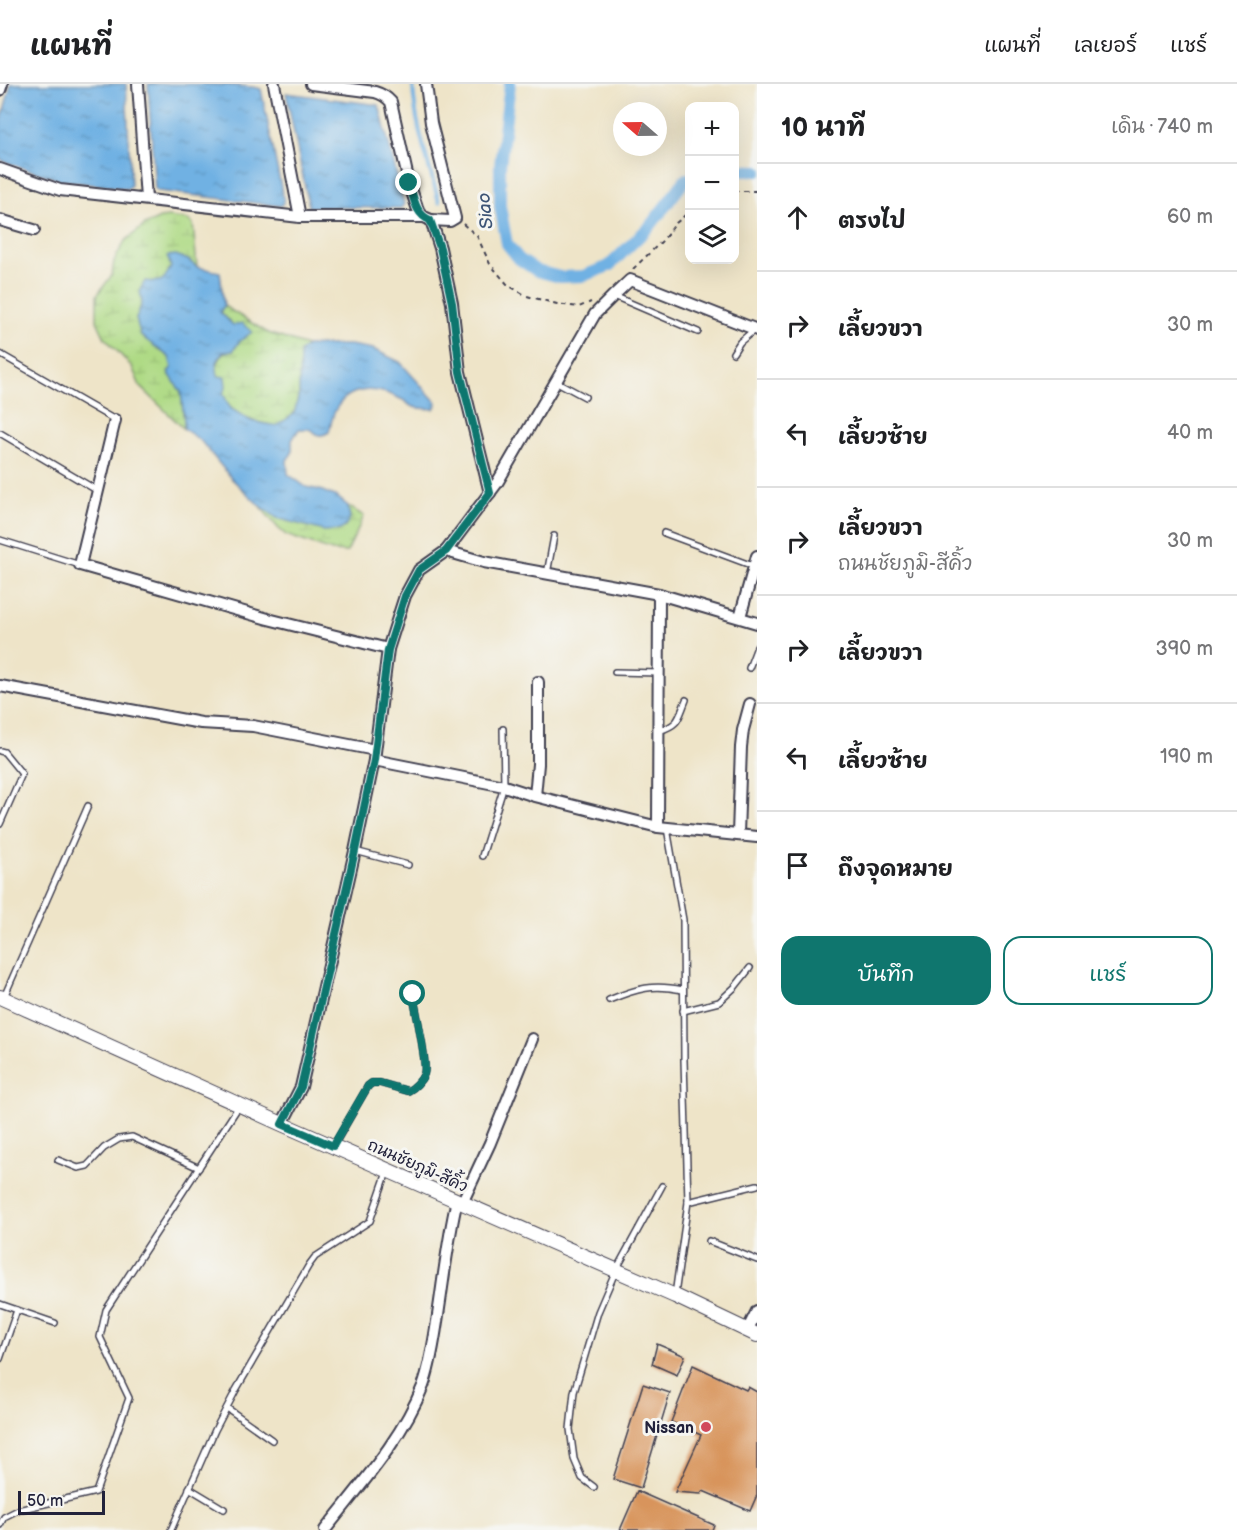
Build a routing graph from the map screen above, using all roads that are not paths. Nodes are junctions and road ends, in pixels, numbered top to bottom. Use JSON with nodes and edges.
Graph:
{"nodes":[{"id":1,"x":2,"y":84,"type":"edge"},
{"id":2,"x":138,"y":84,"type":"edge"},
{"id":3,"x":274,"y":84,"type":"edge"},
{"id":4,"x":311,"y":84,"type":"edge"},
{"id":5,"x":426,"y":84,"type":"edge"},
{"id":6,"x":0,"y":90,"type":"edge"},
{"id":7,"x":0,"y":169,"type":"edge"},
{"id":8,"x":146,"y":199,"type":"junction"},
{"id":9,"x":300,"y":217,"type":"junction"},
{"id":10,"x":431,"y":219,"type":"junction"},
{"id":11,"x":0,"y":220,"type":"edge"},
{"id":12,"x":34,"y":230,"type":"dead end"},
{"id":13,"x":613,"y":296,"type":"junction"},
{"id":14,"x":756,"y":330,"type":"edge"},
{"id":15,"x":698,"y":332,"type":"dead end"},
{"id":16,"x":733,"y":353,"type":"dead end"},
{"id":17,"x":0,"y":354,"type":"edge"},
{"id":18,"x":557,"y":382,"type":"junction"},
{"id":19,"x":585,"y":397,"type":"dead end"},
{"id":20,"x":116,"y":420,"type":"joint"},
{"id":21,"x":0,"y":433,"type":"edge"},
{"id":22,"x":98,"y":491,"type":"junction"},
{"id":23,"x":490,"y":493,"type":"junction"},
{"id":24,"x":664,"y":533,"type":"dead end"},
{"id":25,"x":554,"y":536,"type":"dead end"},
{"id":26,"x":0,"y":540,"type":"edge"},
{"id":27,"x":446,"y":551,"type":"junction"},
{"id":28,"x":755,"y":561,"type":"edge"},
{"id":29,"x":80,"y":565,"type":"junction"},
{"id":30,"x":547,"y":574,"type":"junction"},
{"id":31,"x":659,"y":594,"type":"junction"},
{"id":32,"x":740,"y":617,"type":"junction"},
{"id":33,"x":757,"y":623,"type":"edge"},
{"id":34,"x":757,"y":647,"type":"edge"},
{"id":35,"x":388,"y":650,"type":"junction"},
{"id":36,"x":749,"y":668,"type":"dead end"},
{"id":37,"x":615,"y":672,"type":"dead end"},
{"id":38,"x":659,"y":673,"type":"junction"},
{"id":39,"x":538,"y":681,"type":"dead end"},
{"id":40,"x":0,"y":687,"type":"edge"},
{"id":41,"x":686,"y":700,"type":"dead end"},
{"id":42,"x":750,"y":704,"type":"dead end"},
{"id":43,"x":504,"y":729,"type":"dead end"},
{"id":44,"x":659,"y":731,"type":"junction"},
{"id":45,"x":0,"y":751,"type":"edge"},
{"id":46,"x":375,"y":755,"type":"junction"},
{"id":47,"x":504,"y":786,"type":"junction"},
{"id":48,"x":535,"y":796,"type":"junction"},
{"id":49,"x":88,"y":806,"type":"dead end"},
{"id":50,"x":0,"y":824,"type":"edge"},
{"id":51,"x":663,"y":828,"type":"junction"},
{"id":52,"x":738,"y":834,"type":"junction"},
{"id":53,"x":757,"y":837,"type":"edge"},
{"id":54,"x":355,"y":851,"type":"junction"},
{"id":55,"x":482,"y":856,"type":"dead end"},
{"id":56,"x":408,"y":865,"type":"dead end"},
{"id":57,"x":750,"y":968,"type":"dead end"},
{"id":58,"x":683,"y":990,"type":"junction"},
{"id":59,"x":413,"y":994,"type":"dead end"},
{"id":60,"x":2,"y":998,"type":"edge"},
{"id":61,"x":609,"y":1000,"type":"dead end"},
{"id":62,"x":683,"y":1011,"type":"junction"},
{"id":63,"x":532,"y":1040,"type":"dead end"},
{"id":64,"x":240,"y":1105,"type":"junction"},
{"id":65,"x":282,"y":1124,"type":"junction"},
{"id":66,"x":333,"y":1146,"type":"junction"},
{"id":67,"x":58,"y":1160,"type":"dead end"},
{"id":68,"x":199,"y":1168,"type":"junction"},
{"id":69,"x":387,"y":1170,"type":"junction"},
{"id":70,"x":757,"y":1185,"type":"edge"},
{"id":71,"x":662,"y":1186,"type":"dead end"},
{"id":72,"x":460,"y":1202,"type":"junction"},
{"id":73,"x":688,"y":1202,"type":"junction"},
{"id":74,"x":709,"y":1241,"type":"dead end"},
{"id":75,"x":757,"y":1260,"type":"edge"},
{"id":76,"x":616,"y":1270,"type":"junction"},
{"id":77,"x":675,"y":1296,"type":"junction"},
{"id":78,"x":0,"y":1304,"type":"edge"},
{"id":79,"x":17,"y":1310,"type":"junction"},
{"id":80,"x":757,"y":1311,"type":"edge"},
{"id":81,"x":55,"y":1323,"type":"dead end"},
{"id":82,"x":752,"y":1333,"type":"edge"},
{"id":83,"x":0,"y":1359,"type":"edge"},
{"id":84,"x":226,"y":1408,"type":"junction"},
{"id":85,"x":272,"y":1440,"type":"dead end"},
{"id":86,"x":594,"y":1487,"type":"dead end"},
{"id":87,"x":189,"y":1488,"type":"junction"},
{"id":88,"x":224,"y":1509,"type":"dead end"},
{"id":89,"x":0,"y":1525,"type":"edge"},
{"id":90,"x":171,"y":1530,"type":"edge"},
{"id":91,"x":325,"y":1530,"type":"edge"}],
"edges":[{"from":1,"to":6,"type":"street"},
{"from":2,"to":8,"type":"street"},
{"from":3,"to":9,"type":"street"},
{"from":4,"to":10,"type":"street"},
{"from":5,"to":10,"type":"street"},
{"from":7,"to":8,"type":"street"},
{"from":8,"to":9,"type":"street"},
{"from":9,"to":10,"type":"street"},
{"from":10,"to":23,"type":"street"},
{"from":11,"to":12,"type":"street"},
{"from":13,"to":14,"type":"street"},
{"from":13,"to":15,"type":"lane"},
{"from":13,"to":18,"type":"street"},
{"from":14,"to":16,"type":"lane"},
{"from":17,"to":20,"type":"lane"},
{"from":18,"to":19,"type":"lane"},
{"from":18,"to":23,"type":"street"},
{"from":20,"to":22,"type":"street"},
{"from":21,"to":22,"type":"lane"},
{"from":22,"to":29,"type":"street"},
{"from":23,"to":27,"type":"street"},
{"from":24,"to":28,"type":"lane"},
{"from":25,"to":30,"type":"lane"},
{"from":26,"to":29,"type":"lane"},
{"from":27,"to":30,"type":"street"},
{"from":27,"to":35,"type":"street"},
{"from":28,"to":32,"type":"street"},
{"from":29,"to":35,"type":"street"},
{"from":30,"to":31,"type":"street"},
{"from":31,"to":32,"type":"street"},
{"from":31,"to":38,"type":"street"},
{"from":32,"to":33,"type":"street"},
{"from":34,"to":36,"type":"lane"},
{"from":35,"to":46,"type":"street"},
{"from":37,"to":38,"type":"lane"},
{"from":38,"to":44,"type":"street"},
{"from":39,"to":48,"type":"street"},
{"from":40,"to":46,"type":"street"},
{"from":41,"to":44,"type":"lane"},
{"from":42,"to":52,"type":"street"},
{"from":43,"to":47,"type":"lane"},
{"from":44,"to":51,"type":"street"},
{"from":45,"to":50,"type":"lane"},
{"from":46,"to":47,"type":"street"},
{"from":46,"to":54,"type":"street"},
{"from":47,"to":48,"type":"street"},
{"from":47,"to":55,"type":"lane"},
{"from":48,"to":51,"type":"street"},
{"from":49,"to":60,"type":"lane"},
{"from":51,"to":52,"type":"street"},
{"from":51,"to":58,"type":"lane"},
{"from":52,"to":53,"type":"street"},
{"from":54,"to":56,"type":"lane"},
{"from":54,"to":65,"type":"street"},
{"from":57,"to":62,"type":"lane"},
{"from":58,"to":61,"type":"lane"},
{"from":58,"to":62,"type":"lane"},
{"from":59,"to":66,"type":"lane"},
{"from":60,"to":64,"type":"main road","name":"ถนนชัยภูมิ-สีคิ้ว"},
{"from":62,"to":73,"type":"lane"},
{"from":63,"to":72,"type":"street"},
{"from":64,"to":65,"type":"main road","name":"ถนนชัยภูมิ-สีคิ้ว"},
{"from":64,"to":68,"type":"lane"},
{"from":65,"to":66,"type":"main road","name":"ถนนชัยภูมิ-สีคิ้ว"},
{"from":66,"to":69,"type":"main road","name":"ถนนชัยภูมิ-สีคิ้ว"},
{"from":67,"to":68,"type":"lane"},
{"from":68,"to":89,"type":"lane"},
{"from":69,"to":72,"type":"main road","name":"ถนนชัยภูมิ-สีคิ้ว"},
{"from":69,"to":84,"type":"lane"},
{"from":70,"to":73,"type":"lane"},
{"from":71,"to":76,"type":"lane"},
{"from":72,"to":76,"type":"main road","name":"ถนนชัยภูมิ-สีคิ้ว"},
{"from":72,"to":91,"type":"street"},
{"from":73,"to":77,"type":"lane"},
{"from":74,"to":75,"type":"lane"},
{"from":76,"to":77,"type":"main road","name":"ถนนชัยภูมิ-สีคิ้ว"},
{"from":76,"to":86,"type":"lane"},
{"from":77,"to":82,"type":"main road","name":"ถนนชัยภูมิ-สีคิ้ว"},
{"from":78,"to":79,"type":"lane"},
{"from":79,"to":81,"type":"lane"},
{"from":79,"to":83,"type":"lane"},
{"from":80,"to":82,"type":"street"},
{"from":84,"to":85,"type":"lane"},
{"from":84,"to":87,"type":"lane"},
{"from":87,"to":88,"type":"lane"},
{"from":87,"to":90,"type":"lane"}]}
